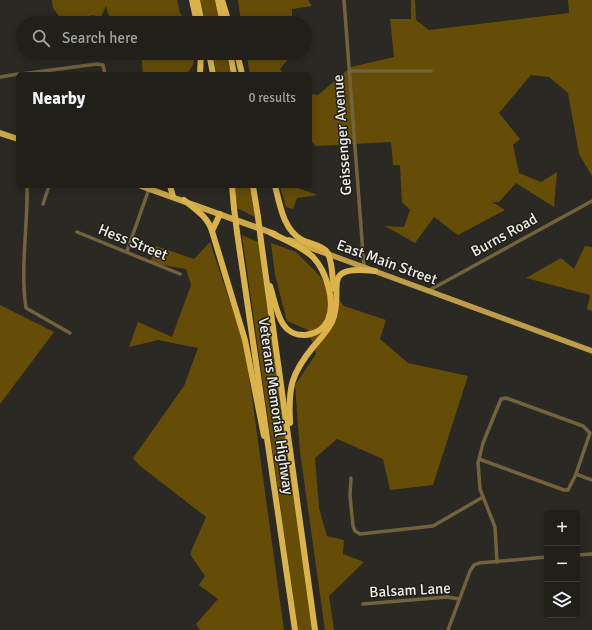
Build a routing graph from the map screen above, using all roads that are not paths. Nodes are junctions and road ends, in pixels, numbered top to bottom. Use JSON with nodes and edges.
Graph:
{"nodes":[{"id":1,"x":192,"y":0,"type":"edge"},
{"id":2,"x":197,"y":0,"type":"edge"},
{"id":3,"x":218,"y":0,"type":"edge"},
{"id":4,"x":222,"y":0,"type":"edge"},
{"id":5,"x":344,"y":0,"type":"edge"},
{"id":6,"x":195,"y":16,"type":"edge"},
{"id":7,"x":200,"y":16,"type":"edge"},
{"id":8,"x":222,"y":16,"type":"edge"},
{"id":9,"x":227,"y":16,"type":"edge"},
{"id":10,"x":201,"y":60,"type":"edge"},
{"id":11,"x":210,"y":60,"type":"edge"},
{"id":12,"x":231,"y":60,"type":"edge"},
{"id":13,"x":239,"y":60,"type":"edge"},
{"id":14,"x":350,"y":71,"type":"junction"},
{"id":15,"x":430,"y":71,"type":"dead end"},
{"id":16,"x":36,"y":72,"type":"edge"},
{"id":17,"x":104,"y":72,"type":"edge"},
{"id":18,"x":200,"y":72,"type":"edge"},
{"id":19,"x":213,"y":72,"type":"edge"},
{"id":20,"x":234,"y":72,"type":"edge"},
{"id":21,"x":242,"y":72,"type":"edge"},
{"id":22,"x":16,"y":74,"type":"edge"},
{"id":23,"x":0,"y":77,"type":"edge"},
{"id":24,"x":0,"y":133,"type":"edge"},
{"id":25,"x":16,"y":138,"type":"edge"},
{"id":26,"x":27,"y":188,"type":"edge"},
{"id":27,"x":48,"y":188,"type":"edge"},
{"id":28,"x":151,"y":188,"type":"edge"},
{"id":29,"x":171,"y":188,"type":"edge"},
{"id":30,"x":232,"y":188,"type":"edge"},
{"id":31,"x":253,"y":188,"type":"edge"},
{"id":32,"x":276,"y":188,"type":"edge"},
{"id":33,"x":173,"y":196,"type":"junction"},
{"id":34,"x":184,"y":200,"type":"junction"},
{"id":35,"x":592,"y":201,"type":"edge"},
{"id":36,"x":43,"y":204,"type":"dead end"},
{"id":37,"x":220,"y":214,"type":"junction"},
{"id":38,"x":212,"y":231,"type":"junction"},
{"id":39,"x":77,"y":232,"type":"dead end"},
{"id":40,"x":271,"y":233,"type":"junction"},
{"id":41,"x":127,"y":252,"type":"junction"},
{"id":42,"x":328,"y":254,"type":"junction"},
{"id":43,"x":264,"y":261,"type":"junction"},
{"id":44,"x":364,"y":267,"type":"junction"},
{"id":45,"x":376,"y":271,"type":"junction"},
{"id":46,"x":180,"y":274,"type":"dead end"},
{"id":47,"x":428,"y":291,"type":"junction"},
{"id":48,"x":335,"y":294,"type":"junction"},
{"id":49,"x":70,"y":333,"type":"dead end"},
{"id":50,"x":592,"y":351,"type":"edge"},
{"id":51,"x":479,"y":459,"type":"junction"},
{"id":52,"x":576,"y":474,"type":"junction"},
{"id":53,"x":351,"y":478,"type":"dead end"},
{"id":54,"x":592,"y":480,"type":"edge"},
{"id":55,"x":483,"y":497,"type":"junction"},
{"id":56,"x":276,"y":498,"type":"junction"},
{"id":57,"x":297,"y":498,"type":"junction"},
{"id":58,"x":592,"y":554,"type":"edge"},
{"id":59,"x":580,"y":555,"type":"edge"},
{"id":60,"x":544,"y":557,"type":"edge"},
{"id":61,"x":497,"y":562,"type":"junction"},
{"id":62,"x":459,"y":599,"type":"junction"},
{"id":63,"x":363,"y":604,"type":"dead end"},
{"id":64,"x":295,"y":630,"type":"edge"},
{"id":65,"x":315,"y":630,"type":"edge"},
{"id":66,"x":448,"y":630,"type":"edge"}],
"edges":[{"from":1,"to":6,"type":"highway"},
{"from":2,"to":7,"type":"highway"},
{"from":3,"to":8,"type":"highway"},
{"from":4,"to":9,"type":"highway"},
{"from":5,"to":14,"type":"street","name":"Geissenger Avenue"},
{"from":10,"to":18,"type":"highway"},
{"from":11,"to":19,"type":"highway"},
{"from":12,"to":20,"type":"highway"},
{"from":13,"to":21,"type":"highway"},
{"from":14,"to":15,"type":"street"},
{"from":14,"to":44,"type":"street","name":"Geissenger Avenue"},
{"from":16,"to":17,"type":"street"},
{"from":22,"to":23,"type":"street"},
{"from":24,"to":25,"type":"highway"},
{"from":26,"to":49,"type":"street"},
{"from":27,"to":36,"type":"street"},
{"from":28,"to":33,"type":"highway","name":"East Main Street"},
{"from":28,"to":41,"type":"street"},
{"from":29,"to":33,"type":"highway"},
{"from":30,"to":56,"type":"highway","name":"Veterans Memorial Highway","bridge":true},
{"from":31,"to":43,"type":"highway","name":"Veterans Memorial Highway","bridge":true},
{"from":32,"to":42,"type":"highway"},
{"from":33,"to":34,"type":"highway","name":"East Main Street"},
{"from":34,"to":37,"type":"highway","name":"East Main Street"},
{"from":34,"to":38,"type":"highway"},
{"from":35,"to":47,"type":"street","name":"Burns Road"},
{"from":37,"to":38,"type":"highway"},
{"from":37,"to":40,"type":"highway","name":"East Main Street"},
{"from":38,"to":56,"type":"highway"},
{"from":39,"to":41,"type":"street","name":"Hess Street"},
{"from":40,"to":42,"type":"highway","name":"East Main Street"},
{"from":40,"to":43,"type":"highway"},
{"from":41,"to":46,"type":"street","name":"Hess Street"},
{"from":42,"to":44,"type":"main road","name":"East Main Street"},
{"from":42,"to":48,"type":"highway"},
{"from":43,"to":57,"type":"highway","name":"Veterans Memorial Highway"},
{"from":44,"to":45,"type":"main road","name":"East Main Street"},
{"from":45,"to":47,"type":"main road","name":"East Main Street"},
{"from":45,"to":48,"type":"highway"},
{"from":47,"to":50,"type":"main road","name":"East Main Street"},
{"from":48,"to":57,"type":"highway"},
{"from":51,"to":52,"type":"street"},
{"from":51,"to":52,"type":"street"},
{"from":51,"to":55,"type":"street"},
{"from":52,"to":54,"type":"street"},
{"from":53,"to":55,"type":"street"},
{"from":55,"to":61,"type":"street"},
{"from":56,"to":64,"type":"highway","name":"Veterans Memorial Highway"},
{"from":57,"to":65,"type":"highway","name":"Veterans Memorial Highway"},
{"from":58,"to":59,"type":"street"},
{"from":60,"to":61,"type":"street"},
{"from":61,"to":62,"type":"street"},
{"from":62,"to":63,"type":"street","name":"Balsam Lane"},
{"from":62,"to":66,"type":"street"}]}
